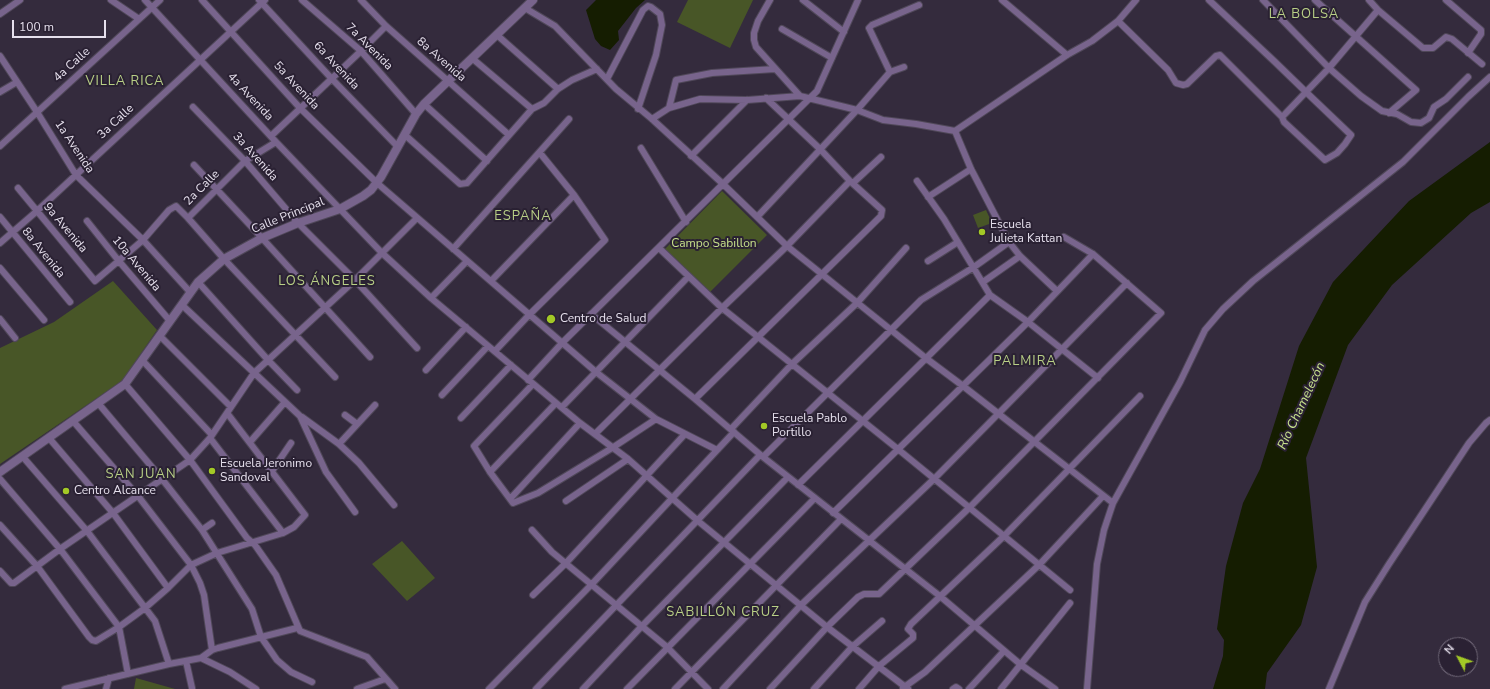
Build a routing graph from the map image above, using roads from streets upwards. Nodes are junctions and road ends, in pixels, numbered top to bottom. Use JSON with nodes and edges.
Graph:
{"nodes":[{"id":1,"x":20,"y":0,"type":"edge"},
{"id":2,"x":111,"y":0,"type":"edge"},
{"id":3,"x":145,"y":0,"type":"edge"},
{"id":4,"x":160,"y":0,"type":"edge"},
{"id":5,"x":202,"y":0,"type":"edge"},
{"id":6,"x":302,"y":0,"type":"edge"},
{"id":7,"x":361,"y":0,"type":"edge"},
{"id":8,"x":533,"y":0,"type":"edge"},
{"id":9,"x":770,"y":0,"type":"edge"},
{"id":10,"x":803,"y":0,"type":"edge"},
{"id":11,"x":1002,"y":0,"type":"edge"},
{"id":12,"x":1136,"y":0,"type":"edge"},
{"id":13,"x":1209,"y":0,"type":"edge"},
{"id":14,"x":1263,"y":0,"type":"edge"},
{"id":15,"x":1315,"y":0,"type":"edge"},
{"id":16,"x":1369,"y":0,"type":"edge"},
{"id":17,"x":1446,"y":0,"type":"edge"},
{"id":18,"x":262,"y":1,"type":"edge"},
{"id":19,"x":856,"y":1,"type":"edge"},
{"id":20,"x":919,"y":5,"type":"dead end"},
{"id":21,"x":152,"y":7,"type":"junction"},
{"id":22,"x":525,"y":8,"type":"junction"},
{"id":23,"x":1378,"y":10,"type":"junction"},
{"id":24,"x":0,"y":14,"type":"edge"},
{"id":25,"x":139,"y":19,"type":"junction"},
{"id":26,"x":1118,"y":21,"type":"junction"},
{"id":27,"x":386,"y":26,"type":"junction"},
{"id":28,"x":782,"y":29,"type":"dead end"},
{"id":29,"x":231,"y":31,"type":"junction"},
{"id":30,"x":844,"y":32,"type":"junction"},
{"id":31,"x":497,"y":35,"type":"junction"},
{"id":32,"x":1356,"y":37,"type":"junction"},
{"id":33,"x":361,"y":51,"type":"junction"},
{"id":34,"x":1468,"y":53,"type":"junction"},
{"id":35,"x":0,"y":56,"type":"edge"},
{"id":36,"x":1067,"y":56,"type":"junction"},
{"id":37,"x":832,"y":58,"type":"junction"},
{"id":38,"x":472,"y":59,"type":"junction"},
{"id":39,"x":200,"y":60,"type":"junction"},
{"id":40,"x":1482,"y":64,"type":"dead end"},
{"id":41,"x":904,"y":67,"type":"dead end"},
{"id":42,"x":1329,"y":68,"type":"junction"},
{"id":43,"x":596,"y":69,"type":"junction"},
{"id":44,"x":775,"y":69,"type":"junction"},
{"id":45,"x":890,"y":72,"type":"junction"},
{"id":46,"x":1468,"y":77,"type":"dead end"},
{"id":47,"x":1490,"y":77,"type":"edge"},
{"id":48,"x":332,"y":79,"type":"junction"},
{"id":49,"x":607,"y":79,"type":"junction"},
{"id":50,"x":448,"y":81,"type":"junction"},
{"id":51,"x":17,"y":82,"type":"junction"},
{"id":52,"x":558,"y":89,"type":"junction"},
{"id":53,"x":0,"y":92,"type":"edge"},
{"id":54,"x":1306,"y":92,"type":"junction"},
{"id":55,"x":800,"y":96,"type":"junction"},
{"id":56,"x":766,"y":98,"type":"junction"},
{"id":57,"x":810,"y":98,"type":"junction"},
{"id":58,"x":747,"y":100,"type":"junction"},
{"id":59,"x":424,"y":104,"type":"junction"},
{"id":60,"x":193,"y":106,"type":"dead end"},
{"id":61,"x":300,"y":108,"type":"junction"},
{"id":62,"x":669,"y":108,"type":"junction"},
{"id":63,"x":532,"y":109,"type":"junction"},
{"id":64,"x":638,"y":109,"type":"junction"},
{"id":65,"x":857,"y":110,"type":"junction"},
{"id":66,"x":37,"y":112,"type":"junction"},
{"id":67,"x":416,"y":114,"type":"junction"},
{"id":68,"x":1389,"y":114,"type":"junction"},
{"id":69,"x":1282,"y":118,"type":"junction"},
{"id":70,"x":569,"y":119,"type":"dead end"},
{"id":71,"x":652,"y":119,"type":"junction"},
{"id":72,"x":788,"y":120,"type":"junction"},
{"id":73,"x":955,"y":131,"type":"junction"},
{"id":74,"x":405,"y":135,"type":"junction"},
{"id":75,"x":509,"y":135,"type":"junction"},
{"id":76,"x":271,"y":136,"type":"junction"},
{"id":77,"x":276,"y":142,"type":"junction"},
{"id":78,"x":0,"y":146,"type":"edge"},
{"id":79,"x":398,"y":147,"type":"junction"},
{"id":80,"x":641,"y":148,"type":"dead end"},
{"id":81,"x":820,"y":149,"type":"junction"},
{"id":82,"x":540,"y":153,"type":"junction"},
{"id":83,"x":691,"y":156,"type":"junction"},
{"id":84,"x":882,"y":156,"type":"dead end"},
{"id":85,"x":487,"y":160,"type":"junction"},
{"id":86,"x":245,"y":161,"type":"junction"},
{"id":87,"x":194,"y":165,"type":"dead end"},
{"id":88,"x":972,"y":169,"type":"junction"},
{"id":89,"x":76,"y":175,"type":"junction"},
{"id":90,"x":917,"y":181,"type":"dead end"},
{"id":91,"x":851,"y":182,"type":"junction"},
{"id":92,"x":377,"y":183,"type":"junction"},
{"id":93,"x":723,"y":184,"type":"junction"},
{"id":94,"x":18,"y":188,"type":"dead end"},
{"id":95,"x":216,"y":189,"type":"junction"},
{"id":96,"x":574,"y":195,"type":"junction"},
{"id":97,"x":928,"y":197,"type":"junction"},
{"id":98,"x":340,"y":209,"type":"junction"},
{"id":99,"x":37,"y":211,"type":"junction"},
{"id":100,"x":758,"y":216,"type":"junction"},
{"id":101,"x":0,"y":217,"type":"edge"},
{"id":102,"x":188,"y":218,"type":"junction"},
{"id":103,"x":417,"y":218,"type":"junction"},
{"id":104,"x":87,"y":221,"type":"dead end"},
{"id":105,"x":686,"y":222,"type":"junction"},
{"id":106,"x":298,"y":223,"type":"junction"},
{"id":107,"x":12,"y":232,"type":"junction"},
{"id":108,"x":1064,"y":237,"type":"dead end"},
{"id":109,"x":262,"y":238,"type":"junction"},
{"id":110,"x":143,"y":240,"type":"junction"},
{"id":111,"x":958,"y":242,"type":"junction"},
{"id":112,"x":1009,"y":242,"type":"junction"},
{"id":113,"x":0,"y":244,"type":"edge"},
{"id":114,"x":788,"y":246,"type":"junction"},
{"id":115,"x":659,"y":248,"type":"junction"},
{"id":116,"x":906,"y":248,"type":"dead end"},
{"id":117,"x":453,"y":249,"type":"junction"},
{"id":118,"x":382,"y":253,"type":"junction"},
{"id":119,"x":1093,"y":254,"type":"junction"},
{"id":120,"x":1020,"y":256,"type":"junction"},
{"id":121,"x":224,"y":259,"type":"junction"},
{"id":122,"x":118,"y":260,"type":"junction"},
{"id":123,"x":467,"y":261,"type":"junction"},
{"id":124,"x":928,"y":261,"type":"dead end"},
{"id":125,"x":974,"y":267,"type":"junction"},
{"id":126,"x":0,"y":268,"type":"edge"},
{"id":127,"x":822,"y":275,"type":"junction"},
{"id":128,"x":688,"y":277,"type":"junction"},
{"id":129,"x":355,"y":280,"type":"junction"},
{"id":130,"x":95,"y":281,"type":"joint"},
{"id":131,"x":491,"y":281,"type":"junction"},
{"id":132,"x":198,"y":282,"type":"junction"},
{"id":133,"x":983,"y":282,"type":"junction"},
{"id":134,"x":1127,"y":283,"type":"junction"},
{"id":135,"x":1057,"y":291,"type":"junction"},
{"id":136,"x":190,"y":292,"type":"junction"},
{"id":137,"x":990,"y":295,"type":"junction"},
{"id":138,"x":431,"y":298,"type":"junction"},
{"id":139,"x":70,"y":302,"type":"dead end"},
{"id":140,"x":857,"y":303,"type":"junction"},
{"id":141,"x":182,"y":305,"type":"junction"},
{"id":142,"x":325,"y":308,"type":"junction"},
{"id":143,"x":722,"y":308,"type":"junction"},
{"id":144,"x":591,"y":314,"type":"junction"},
{"id":145,"x":529,"y":316,"type":"junction"},
{"id":146,"x":0,"y":319,"type":"edge"},
{"id":147,"x":44,"y":320,"type":"dead end"},
{"id":148,"x":170,"y":321,"type":"junction"},
{"id":149,"x":1028,"y":322,"type":"junction"},
{"id":150,"x":466,"y":327,"type":"junction"},
{"id":151,"x":892,"y":330,"type":"junction"},
{"id":152,"x":295,"y":335,"type":"junction"},
{"id":153,"x":160,"y":336,"type":"junction"},
{"id":154,"x":758,"y":337,"type":"junction"},
{"id":155,"x":15,"y":338,"type":"dead end"},
{"id":156,"x":624,"y":342,"type":"junction"},
{"id":157,"x":562,"y":343,"type":"junction"},
{"id":158,"x":488,"y":346,"type":"junction"},
{"id":159,"x":417,"y":348,"type":"dead end"},
{"id":160,"x":1062,"y":350,"type":"junction"},
{"id":161,"x":495,"y":351,"type":"junction"},
{"id":162,"x":370,"y":357,"type":"dead end"},
{"id":163,"x":927,"y":359,"type":"junction"},
{"id":164,"x":142,"y":360,"type":"junction"},
{"id":165,"x":268,"y":360,"type":"junction"},
{"id":166,"x":792,"y":364,"type":"junction"},
{"id":167,"x":511,"y":365,"type":"junction"},
{"id":168,"x":426,"y":370,"type":"dead end"},
{"id":169,"x":659,"y":370,"type":"junction"},
{"id":170,"x":596,"y":372,"type":"junction"},
{"id":171,"x":254,"y":373,"type":"junction"},
{"id":172,"x":335,"y":377,"type":"dead end"},
{"id":173,"x":1098,"y":378,"type":"junction"},
{"id":174,"x":531,"y":382,"type":"junction"},
{"id":175,"x":125,"y":384,"type":"junction"},
{"id":176,"x":963,"y":386,"type":"junction"},
{"id":177,"x":297,"y":390,"type":"dead end"},
{"id":178,"x":828,"y":393,"type":"junction"},
{"id":179,"x":442,"y":395,"type":"dead end"},
{"id":180,"x":1140,"y":396,"type":"dead end"},
{"id":181,"x":631,"y":399,"type":"junction"},
{"id":182,"x":695,"y":399,"type":"junction"},
{"id":183,"x":285,"y":402,"type":"junction"},
{"id":184,"x":98,"y":403,"type":"junction"},
{"id":185,"x":375,"y":405,"type":"dead end"},
{"id":186,"x":559,"y":405,"type":"junction"},
{"id":187,"x":231,"y":407,"type":"junction"},
{"id":188,"x":227,"y":413,"type":"junction"},
{"id":189,"x":999,"y":414,"type":"junction"},
{"id":190,"x":345,"y":415,"type":"dead end"},
{"id":191,"x":300,"y":416,"type":"junction"},
{"id":192,"x":461,"y":418,"type":"dead end"},
{"id":193,"x":656,"y":419,"type":"junction"},
{"id":194,"x":1490,"y":420,"type":"edge"},
{"id":195,"x":73,"y":421,"type":"junction"},
{"id":196,"x":864,"y":422,"type":"junction"},
{"id":197,"x":580,"y":423,"type":"junction"},
{"id":198,"x":357,"y":424,"type":"junction"},
{"id":199,"x":732,"y":430,"type":"junction"},
{"id":200,"x":595,"y":434,"type":"junction"},
{"id":201,"x":685,"y":434,"type":"junction"},
{"id":202,"x":211,"y":436,"type":"junction"},
{"id":203,"x":49,"y":438,"type":"junction"},
{"id":204,"x":250,"y":442,"type":"junction"},
{"id":205,"x":1035,"y":442,"type":"junction"},
{"id":206,"x":291,"y":443,"type":"dead end"},
{"id":207,"x":338,"y":444,"type":"junction"},
{"id":208,"x":612,"y":448,"type":"junction"},
{"id":209,"x":717,"y":450,"type":"junction"},
{"id":210,"x":899,"y":450,"type":"junction"},
{"id":211,"x":762,"y":456,"type":"junction"},
{"id":212,"x":23,"y":457,"type":"junction"},
{"id":213,"x":628,"y":459,"type":"junction"},
{"id":214,"x":190,"y":460,"type":"junction"},
{"id":215,"x":1069,"y":469,"type":"junction"},
{"id":216,"x":272,"y":471,"type":"junction"},
{"id":217,"x":0,"y":472,"type":"edge"},
{"id":218,"x":490,"y":472,"type":"junction"},
{"id":219,"x":647,"y":476,"type":"junction"},
{"id":220,"x":788,"y":477,"type":"junction"},
{"id":221,"x":0,"y":479,"type":"edge"},
{"id":222,"x":162,"y":479,"type":"junction"},
{"id":223,"x":934,"y":479,"type":"junction"},
{"id":224,"x":798,"y":485,"type":"junction"},
{"id":225,"x":138,"y":496,"type":"junction"},
{"id":226,"x":1103,"y":496,"type":"junction"},
{"id":227,"x":673,"y":498,"type":"junction"},
{"id":228,"x":815,"y":498,"type":"junction"},
{"id":229,"x":510,"y":499,"type":"junction"},
{"id":230,"x":566,"y":502,"type":"dead end"},
{"id":231,"x":1113,"y":503,"type":"junction"},
{"id":232,"x":394,"y":505,"type":"dead end"},
{"id":233,"x":969,"y":508,"type":"junction"},
{"id":234,"x":355,"y":512,"type":"dead end"},
{"id":235,"x":113,"y":513,"type":"junction"},
{"id":236,"x":833,"y":513,"type":"junction"},
{"id":237,"x":841,"y":519,"type":"junction"},
{"id":238,"x":698,"y":521,"type":"junction"},
{"id":239,"x":212,"y":523,"type":"dead end"},
{"id":240,"x":0,"y":525,"type":"edge"},
{"id":241,"x":202,"y":530,"type":"junction"},
{"id":242,"x":532,"y":530,"type":"dead end"},
{"id":243,"x":87,"y":531,"type":"junction"},
{"id":244,"x":284,"y":533,"type":"junction"},
{"id":245,"x":1004,"y":536,"type":"junction"},
{"id":246,"x":869,"y":540,"type":"junction"},
{"id":247,"x":251,"y":542,"type":"junction"},
{"id":248,"x":725,"y":542,"type":"junction"},
{"id":249,"x":60,"y":550,"type":"junction"},
{"id":250,"x":217,"y":553,"type":"junction"},
{"id":251,"x":566,"y":563,"type":"junction"},
{"id":252,"x":191,"y":564,"type":"junction"},
{"id":253,"x":751,"y":564,"type":"junction"},
{"id":254,"x":1039,"y":564,"type":"junction"},
{"id":255,"x":37,"y":566,"type":"junction"},
{"id":256,"x":905,"y":568,"type":"junction"},
{"id":257,"x":0,"y":571,"type":"edge"},
{"id":258,"x":592,"y":584,"type":"junction"},
{"id":259,"x":776,"y":585,"type":"junction"},
{"id":260,"x":168,"y":588,"type":"junction"},
{"id":261,"x":1070,"y":590,"type":"dead end"},
{"id":262,"x":533,"y":595,"type":"dead end"},
{"id":263,"x":941,"y":597,"type":"junction"},
{"id":264,"x":1070,"y":603,"type":"dead end"},
{"id":265,"x":616,"y":605,"type":"junction"},
{"id":266,"x":801,"y":605,"type":"junction"},
{"id":267,"x":145,"y":608,"type":"junction"},
{"id":268,"x":882,"y":621,"type":"dead end"},
{"id":269,"x":642,"y":626,"type":"junction"},
{"id":270,"x":826,"y":626,"type":"junction"},
{"id":271,"x":974,"y":626,"type":"junction"},
{"id":272,"x":119,"y":628,"type":"junction"},
{"id":273,"x":297,"y":628,"type":"junction"},
{"id":274,"x":261,"y":637,"type":"junction"},
{"id":275,"x":667,"y":647,"type":"junction"},
{"id":276,"x":852,"y":647,"type":"junction"},
{"id":277,"x":212,"y":650,"type":"junction"},
{"id":278,"x":1004,"y":651,"type":"junction"},
{"id":279,"x":201,"y":658,"type":"junction"},
{"id":280,"x":186,"y":661,"type":"junction"},
{"id":281,"x":169,"y":664,"type":"junction"},
{"id":282,"x":1020,"y":664,"type":"junction"},
{"id":283,"x":879,"y":666,"type":"junction"},
{"id":284,"x":691,"y":672,"type":"junction"},
{"id":285,"x":128,"y":674,"type":"junction"},
{"id":286,"x":108,"y":678,"type":"junction"},
{"id":287,"x":385,"y":679,"type":"junction"},
{"id":288,"x":312,"y":682,"type":"dead end"},
{"id":289,"x":192,"y":688,"type":"dead end"},
{"id":290,"x":905,"y":688,"type":"edge"},
{"id":291,"x":65,"y":689,"type":"edge"},
{"id":292,"x":106,"y":689,"type":"edge"},
{"id":293,"x":256,"y":689,"type":"edge"},
{"id":294,"x":357,"y":689,"type":"edge"},
{"id":295,"x":395,"y":689,"type":"edge"},
{"id":296,"x":489,"y":689,"type":"edge"},
{"id":297,"x":536,"y":689,"type":"edge"},
{"id":298,"x":583,"y":689,"type":"edge"},
{"id":299,"x":627,"y":689,"type":"edge"},
{"id":300,"x":675,"y":689,"type":"edge"},
{"id":301,"x":708,"y":689,"type":"edge"},
{"id":302,"x":723,"y":689,"type":"edge"},
{"id":303,"x":770,"y":689,"type":"edge"},
{"id":304,"x":814,"y":689,"type":"edge"},
{"id":305,"x":859,"y":689,"type":"edge"},
{"id":306,"x":954,"y":689,"type":"edge"},
{"id":307,"x":959,"y":689,"type":"edge"},
{"id":308,"x":969,"y":689,"type":"edge"},
{"id":309,"x":1001,"y":689,"type":"edge"},
{"id":310,"x":1055,"y":689,"type":"edge"},
{"id":311,"x":1087,"y":689,"type":"edge"},
{"id":312,"x":1329,"y":689,"type":"edge"}],
"edges":[{"from":1,"to":24,"type":"street"},
{"from":2,"to":25,"type":"street"},
{"from":3,"to":21,"type":"street","name":"4a Avenida"},
{"from":4,"to":21,"type":"street","name":"4a Calle"},
{"from":5,"to":29,"type":"street","name":"5a Avenida"},
{"from":6,"to":33,"type":"street","name":"7a Avenida"},
{"from":7,"to":27,"type":"street","name":"8a Avenida"},
{"from":8,"to":22,"type":"street","name":"Calle Principal"},
{"from":9,"to":44,"type":"street"},
{"from":10,"to":30,"type":"street"},
{"from":11,"to":36,"type":"street"},
{"from":12,"to":26,"type":"street"},
{"from":13,"to":54,"type":"street"},
{"from":14,"to":42,"type":"street"},
{"from":15,"to":32,"type":"street"},
{"from":16,"to":23,"type":"street"},
{"from":17,"to":34,"type":"street"},
{"from":18,"to":29,"type":"street","name":"3a Calle"},
{"from":18,"to":48,"type":"street","name":"6a Avenida"},
{"from":19,"to":30,"type":"street"},
{"from":20,"to":45,"type":"street"},
{"from":21,"to":25,"type":"street","name":"4a Calle"},
{"from":21,"to":39,"type":"street","name":"4a Avenida"},
{"from":22,"to":31,"type":"street","name":"Calle Principal"},
{"from":22,"to":43,"type":"street"},
{"from":23,"to":32,"type":"street"},
{"from":23,"to":34,"type":"street"},
{"from":25,"to":66,"type":"street","name":"4a Calle"},
{"from":26,"to":36,"type":"street"},
{"from":26,"to":69,"type":"street"},
{"from":27,"to":33,"type":"street"},
{"from":27,"to":50,"type":"street","name":"8a Avenida"},
{"from":28,"to":37,"type":"street"},
{"from":29,"to":39,"type":"street","name":"3a Calle"},
{"from":29,"to":61,"type":"street","name":"5a Avenida"},
{"from":30,"to":37,"type":"street"},
{"from":31,"to":38,"type":"street","name":"Calle Principal"},
{"from":31,"to":52,"type":"street"},
{"from":32,"to":42,"type":"street"},
{"from":32,"to":68,"type":"street"},
{"from":33,"to":48,"type":"street"},
{"from":33,"to":67,"type":"street","name":"7a Avenida"},
{"from":34,"to":40,"type":"street"},
{"from":35,"to":51,"type":"street","name":"1a Avenida"},
{"from":36,"to":73,"type":"street"},
{"from":37,"to":57,"type":"street"},
{"from":38,"to":50,"type":"street","name":"Calle Principal"},
{"from":38,"to":63,"type":"street"},
{"from":39,"to":76,"type":"street","name":"4a Avenida"},
{"from":39,"to":89,"type":"street","name":"3a Calle"},
{"from":41,"to":45,"type":"street"},
{"from":42,"to":54,"type":"street"},
{"from":42,"to":68,"type":"street"},
{"from":43,"to":49,"type":"street"},
{"from":43,"to":52,"type":"street"},
{"from":44,"to":55,"type":"street"},
{"from":44,"to":62,"type":"street"},
{"from":45,"to":65,"type":"street"},
{"from":46,"to":68,"type":"street"},
{"from":47,"to":231,"type":"street"},
{"from":48,"to":61,"type":"street"},
{"from":48,"to":79,"type":"street","name":"6a Avenida"},
{"from":49,"to":64,"type":"street"},
{"from":49,"to":64,"type":"street"},
{"from":50,"to":59,"type":"street","name":"Calle Principal"},
{"from":50,"to":75,"type":"street","name":"8a Avenida"},
{"from":51,"to":53,"type":"street"},
{"from":51,"to":66,"type":"street","name":"1a Avenida"},
{"from":52,"to":63,"type":"street"},
{"from":54,"to":69,"type":"street"},
{"from":54,"to":69,"type":"street"},
{"from":55,"to":56,"type":"street"},
{"from":55,"to":57,"type":"street"},
{"from":56,"to":58,"type":"street"},
{"from":56,"to":72,"type":"street"},
{"from":57,"to":65,"type":"street"},
{"from":57,"to":72,"type":"street"},
{"from":58,"to":62,"type":"street"},
{"from":58,"to":83,"type":"street"},
{"from":59,"to":67,"type":"street","name":"Calle Principal"},
{"from":59,"to":85,"type":"street"},
{"from":60,"to":86,"type":"street","name":"3a Avenida"},
{"from":61,"to":76,"type":"street"},
{"from":61,"to":92,"type":"street","name":"5a Avenida"},
{"from":62,"to":71,"type":"street"},
{"from":63,"to":75,"type":"street"},
{"from":64,"to":71,"type":"street"},
{"from":65,"to":73,"type":"street"},
{"from":65,"to":81,"type":"street"},
{"from":66,"to":78,"type":"street","name":"4a Calle"},
{"from":66,"to":89,"type":"street","name":"1a Avenida"},
{"from":67,"to":74,"type":"street","name":"Calle Principal"},
{"from":70,"to":82,"type":"street"},
{"from":71,"to":83,"type":"street"},
{"from":72,"to":81,"type":"street"},
{"from":72,"to":93,"type":"street"},
{"from":73,"to":88,"type":"street"},
{"from":74,"to":79,"type":"street","name":"Calle Principal"},
{"from":74,"to":85,"type":"street"},
{"from":75,"to":85,"type":"street"},
{"from":76,"to":77,"type":"street","name":"4a Avenida"},
{"from":77,"to":86,"type":"street","name":"2a Calle"},
{"from":77,"to":98,"type":"street","name":"4a Avenida"},
{"from":79,"to":92,"type":"street","name":"Calle Principal"},
{"from":80,"to":105,"type":"street"},
{"from":81,"to":91,"type":"street"},
{"from":81,"to":100,"type":"street"},
{"from":82,"to":96,"type":"street"},
{"from":82,"to":117,"type":"street"},
{"from":83,"to":93,"type":"street"},
{"from":84,"to":91,"type":"street"},
{"from":86,"to":95,"type":"street","name":"2a Calle"},
{"from":86,"to":106,"type":"street","name":"3a Avenida"},
{"from":87,"to":95,"type":"street"},
{"from":88,"to":97,"type":"street"},
{"from":88,"to":112,"type":"street"},
{"from":89,"to":99,"type":"street","name":"3a Calle"},
{"from":89,"to":110,"type":"street","name":"1a Avenida"},
{"from":90,"to":97,"type":"street"},
{"from":91,"to":114,"type":"street"},
{"from":91,"to":127,"type":"street"},
{"from":92,"to":98,"type":"street","name":"Calle Principal"},
{"from":92,"to":103,"type":"street","name":"5a Avenida"},
{"from":93,"to":100,"type":"street"},
{"from":93,"to":105,"type":"street"},
{"from":94,"to":99,"type":"street","name":"9a Avenida"},
{"from":95,"to":102,"type":"street","name":"2a Calle"},
{"from":95,"to":109,"type":"street"},
{"from":96,"to":131,"type":"street"},
{"from":96,"to":145,"type":"street"},
{"from":97,"to":111,"type":"street"},
{"from":98,"to":106,"type":"street","name":"Calle Principal"},
{"from":98,"to":118,"type":"street","name":"4a Avenida"},
{"from":99,"to":107,"type":"street","name":"3a Calle"},
{"from":99,"to":130,"type":"street","name":"9a Avenida"},
{"from":100,"to":114,"type":"street"},
{"from":101,"to":107,"type":"street","name":"8a Avenida"},
{"from":102,"to":110,"type":"street","name":"2a Calle"},
{"from":102,"to":121,"type":"street"},
{"from":103,"to":117,"type":"street","name":"5a Avenida"},
{"from":103,"to":118,"type":"street"},
{"from":104,"to":122,"type":"street","name":"10a Avenida"},
{"from":105,"to":115,"type":"street"},
{"from":106,"to":109,"type":"street","name":"Calle Principal"},
{"from":106,"to":129,"type":"street","name":"3a Avenida"},
{"from":107,"to":113,"type":"street","name":"3a Calle"},
{"from":107,"to":139,"type":"street","name":"8a Avenida"},
{"from":108,"to":119,"type":"street"},
{"from":109,"to":121,"type":"street","name":"Calle Principal"},
{"from":109,"to":142,"type":"street"},
{"from":110,"to":122,"type":"street","name":"2a Calle"},
{"from":110,"to":136,"type":"street","name":"1a Avenida"},
{"from":111,"to":124,"type":"street"},
{"from":111,"to":125,"type":"street"},
{"from":112,"to":120,"type":"street"},
{"from":112,"to":125,"type":"street"},
{"from":114,"to":127,"type":"street"},
{"from":114,"to":143,"type":"street"},
{"from":115,"to":128,"type":"street"},
{"from":115,"to":144,"type":"street"},
{"from":116,"to":140,"type":"street"},
{"from":117,"to":123,"type":"street","name":"5a Avenida"},
{"from":118,"to":129,"type":"street"},
{"from":118,"to":138,"type":"street","name":"4a Avenida"},
{"from":119,"to":134,"type":"street"},
{"from":119,"to":135,"type":"street"},
{"from":120,"to":133,"type":"street"},
{"from":120,"to":135,"type":"street"},
{"from":121,"to":132,"type":"street","name":"Calle Principal"},
{"from":121,"to":152,"type":"street"},
{"from":122,"to":130,"type":"street","name":"2a Calle"},
{"from":122,"to":148,"type":"street","name":"10a Avenida"},
{"from":123,"to":131,"type":"street","name":"5a Avenida"},
{"from":123,"to":138,"type":"street"},
{"from":125,"to":133,"type":"street"},
{"from":125,"to":151,"type":"street"},
{"from":126,"to":147,"type":"street"},
{"from":127,"to":140,"type":"street"},
{"from":127,"to":154,"type":"street"},
{"from":128,"to":143,"type":"street"},
{"from":128,"to":156,"type":"street"},
{"from":129,"to":142,"type":"street"},
{"from":129,"to":159,"type":"street","name":"3a Avenida"},
{"from":131,"to":145,"type":"street","name":"5a Avenida"},
{"from":132,"to":136,"type":"street","name":"Calle Principal"},
{"from":132,"to":165,"type":"street"},
{"from":133,"to":137,"type":"street"},
{"from":134,"to":160,"type":"street"},
{"from":134,"to":173,"type":"street"},
{"from":135,"to":149,"type":"street"},
{"from":136,"to":141,"type":"street","name":"Calle Principal"},
{"from":137,"to":149,"type":"street"},
{"from":137,"to":163,"type":"street"},
{"from":138,"to":150,"type":"street","name":"4a Avenida"},
{"from":140,"to":151,"type":"street"},
{"from":140,"to":166,"type":"street"},
{"from":141,"to":148,"type":"street","name":"Calle Principal"},
{"from":141,"to":171,"type":"street"},
{"from":142,"to":152,"type":"street"},
{"from":142,"to":162,"type":"street"},
{"from":143,"to":154,"type":"street"},
{"from":143,"to":169,"type":"street"},
{"from":144,"to":156,"type":"street"},
{"from":144,"to":157,"type":"street"},
{"from":145,"to":157,"type":"street","name":"5a Avenida"},
{"from":145,"to":161,"type":"street"},
{"from":146,"to":155,"type":"street"},
{"from":148,"to":153,"type":"street","name":"Calle Principal"},
{"from":149,"to":160,"type":"street"},
{"from":149,"to":176,"type":"street"},
{"from":150,"to":158,"type":"street","name":"4a Avenida"},
{"from":150,"to":168,"type":"street"},
{"from":151,"to":163,"type":"street"},
{"from":151,"to":178,"type":"street"},
{"from":152,"to":165,"type":"street"},
{"from":152,"to":172,"type":"street"},
{"from":153,"to":164,"type":"street","name":"Calle Principal"},
{"from":153,"to":187,"type":"street"},
{"from":154,"to":166,"type":"street"},
{"from":154,"to":182,"type":"street"},
{"from":156,"to":169,"type":"street"},
{"from":156,"to":170,"type":"street"},
{"from":157,"to":170,"type":"street","name":"5a Avenida"},
{"from":157,"to":174,"type":"street"},
{"from":158,"to":161,"type":"street","name":"4a Avenida"},
{"from":158,"to":179,"type":"street"},
{"from":160,"to":173,"type":"street"},
{"from":160,"to":189,"type":"street"},
{"from":161,"to":167,"type":"street","name":"4a Avenida"},
{"from":163,"to":176,"type":"street"},
{"from":163,"to":196,"type":"street"},
{"from":164,"to":175,"type":"street","name":"Calle Principal"},
{"from":164,"to":202,"type":"street"},
{"from":165,"to":171,"type":"street"},
{"from":165,"to":177,"type":"street"},
{"from":166,"to":178,"type":"street"},
{"from":166,"to":199,"type":"street"},
{"from":167,"to":174,"type":"street","name":"4a Avenida"},
{"from":167,"to":192,"type":"street"},
{"from":169,"to":181,"type":"street"},
{"from":169,"to":182,"type":"street"},
{"from":170,"to":181,"type":"street","name":"5a Avenida"},
{"from":170,"to":186,"type":"street"},
{"from":171,"to":183,"type":"street"},
{"from":171,"to":187,"type":"street"},
{"from":173,"to":205,"type":"street"},
{"from":174,"to":186,"type":"street","name":"4a Avenida"},
{"from":174,"to":218,"type":"street"},
{"from":175,"to":184,"type":"street","name":"Calle Principal"},
{"from":175,"to":214,"type":"street"},
{"from":176,"to":189,"type":"street"},
{"from":176,"to":210,"type":"street"},
{"from":178,"to":196,"type":"street"},
{"from":178,"to":211,"type":"street"},
{"from":180,"to":215,"type":"street"},
{"from":181,"to":193,"type":"street","name":"5a Avenida"},
{"from":181,"to":200,"type":"street"},
{"from":182,"to":199,"type":"street"},
{"from":183,"to":191,"type":"street"},
{"from":183,"to":204,"type":"street"},
{"from":184,"to":195,"type":"street","name":"Calle Principal"},
{"from":184,"to":222,"type":"street"},
{"from":185,"to":198,"type":"street"},
{"from":186,"to":197,"type":"street","name":"4a Avenida"},
{"from":186,"to":218,"type":"street"},
{"from":187,"to":188,"type":"street"},
{"from":188,"to":202,"type":"street"},
{"from":188,"to":204,"type":"street"},
{"from":189,"to":205,"type":"street"},
{"from":189,"to":223,"type":"street"},
{"from":190,"to":198,"type":"street"},
{"from":191,"to":207,"type":"street"},
{"from":191,"to":234,"type":"street"},
{"from":193,"to":201,"type":"street","name":"5a Avenida"},
{"from":193,"to":208,"type":"street"},
{"from":194,"to":312,"type":"street"},
{"from":195,"to":203,"type":"street","name":"Calle Principal"},
{"from":195,"to":225,"type":"street"},
{"from":196,"to":210,"type":"street"},
{"from":196,"to":224,"type":"street"},
{"from":197,"to":200,"type":"street","name":"4a Avenida"},
{"from":197,"to":229,"type":"street"},
{"from":198,"to":207,"type":"street"},
{"from":199,"to":209,"type":"street"},
{"from":199,"to":211,"type":"street"},
{"from":200,"to":208,"type":"street","name":"4a Avenida"},
{"from":201,"to":209,"type":"street","name":"5a Avenida"},
{"from":201,"to":219,"type":"street"},
{"from":202,"to":214,"type":"street"},
{"from":202,"to":244,"type":"street"},
{"from":203,"to":212,"type":"street","name":"Calle Principal"},
{"from":203,"to":235,"type":"street"},
{"from":204,"to":216,"type":"street"},
{"from":205,"to":215,"type":"street"},
{"from":205,"to":233,"type":"street"},
{"from":206,"to":216,"type":"street"},
{"from":207,"to":232,"type":"street"},
{"from":208,"to":213,"type":"street","name":"4a Avenida"},
{"from":208,"to":229,"type":"street"},
{"from":209,"to":227,"type":"street"},
{"from":210,"to":223,"type":"street"},
{"from":210,"to":236,"type":"street"},
{"from":211,"to":220,"type":"street"},
{"from":211,"to":238,"type":"street"},
{"from":212,"to":217,"type":"street","name":"Calle Principal"},
{"from":212,"to":243,"type":"street"},
{"from":213,"to":219,"type":"street","name":"4a Avenida"},
{"from":213,"to":230,"type":"street"},
{"from":214,"to":222,"type":"street"},
{"from":214,"to":247,"type":"street"},
{"from":215,"to":226,"type":"street"},
{"from":215,"to":245,"type":"street"},
{"from":216,"to":244,"type":"street"},
{"from":218,"to":229,"type":"street"},
{"from":219,"to":227,"type":"street","name":"4a Avenida"},
{"from":219,"to":251,"type":"street"},
{"from":220,"to":224,"type":"street"},
{"from":220,"to":248,"type":"street"},
{"from":221,"to":249,"type":"street"},
{"from":222,"to":225,"type":"street"},
{"from":222,"to":241,"type":"street"},
{"from":223,"to":233,"type":"street"},
{"from":223,"to":246,"type":"street"},
{"from":224,"to":228,"type":"street"},
{"from":225,"to":235,"type":"street"},
{"from":225,"to":252,"type":"street"},
{"from":226,"to":231,"type":"street"},
{"from":226,"to":254,"type":"street"},
{"from":227,"to":238,"type":"street","name":"4a Avenida"},
{"from":227,"to":258,"type":"street"},
{"from":228,"to":236,"type":"street"},
{"from":228,"to":253,"type":"street"},
{"from":231,"to":311,"type":"street"},
{"from":233,"to":245,"type":"street"},
{"from":233,"to":256,"type":"street"},
{"from":235,"to":243,"type":"street"},
{"from":235,"to":260,"type":"street"},
{"from":236,"to":237,"type":"street"},
{"from":237,"to":246,"type":"street"},
{"from":237,"to":259,"type":"street"},
{"from":238,"to":248,"type":"street","name":"4a Avenida"},
{"from":238,"to":265,"type":"street"},
{"from":239,"to":241,"type":"street"},
{"from":240,"to":255,"type":"street"},
{"from":241,"to":250,"type":"street"},
{"from":242,"to":251,"type":"street"},
{"from":243,"to":249,"type":"street"},
{"from":243,"to":267,"type":"street"},
{"from":244,"to":247,"type":"street"},
{"from":245,"to":254,"type":"street"},
{"from":245,"to":263,"type":"street"},
{"from":246,"to":256,"type":"street"},
{"from":246,"to":266,"type":"street"},
{"from":247,"to":250,"type":"street"},
{"from":247,"to":273,"type":"street"},
{"from":248,"to":253,"type":"street","name":"4a Avenida"},
{"from":248,"to":269,"type":"street"},
{"from":249,"to":255,"type":"street"},
{"from":249,"to":272,"type":"street"},
{"from":250,"to":252,"type":"street"},
{"from":250,"to":274,"type":"street"},
{"from":251,"to":258,"type":"street"},
{"from":251,"to":262,"type":"street"},
{"from":252,"to":260,"type":"street"},
{"from":252,"to":277,"type":"street"},
{"from":253,"to":259,"type":"street","name":"4a Avenida"},
{"from":253,"to":275,"type":"street"},
{"from":254,"to":261,"type":"street"},
{"from":254,"to":271,"type":"street"},
{"from":255,"to":257,"type":"street"},
{"from":255,"to":272,"type":"street"},
{"from":256,"to":263,"type":"street"},
{"from":256,"to":270,"type":"street"},
{"from":258,"to":265,"type":"street"},
{"from":258,"to":296,"type":"street"},
{"from":259,"to":266,"type":"street","name":"4a Avenida"},
{"from":259,"to":284,"type":"street"},
{"from":260,"to":267,"type":"street"},
{"from":263,"to":271,"type":"street"},
{"from":263,"to":283,"type":"street"},
{"from":264,"to":282,"type":"street"},
{"from":265,"to":269,"type":"street"},
{"from":265,"to":297,"type":"street"},
{"from":266,"to":270,"type":"street","name":"4a Avenida"},
{"from":266,"to":302,"type":"street"},
{"from":267,"to":272,"type":"street"},
{"from":267,"to":281,"type":"street"},
{"from":268,"to":276,"type":"street"},
{"from":269,"to":275,"type":"street"},
{"from":269,"to":298,"type":"street"},
{"from":270,"to":276,"type":"street","name":"4a Avenida"},
{"from":270,"to":303,"type":"street"},
{"from":271,"to":278,"type":"street"},
{"from":271,"to":290,"type":"street"},
{"from":272,"to":285,"type":"street"},
{"from":273,"to":274,"type":"street"},
{"from":273,"to":287,"type":"street"},
{"from":274,"to":277,"type":"street"},
{"from":274,"to":288,"type":"street"},
{"from":275,"to":284,"type":"street"},
{"from":275,"to":299,"type":"street"},
{"from":276,"to":283,"type":"street","name":"4a Avenida"},
{"from":276,"to":304,"type":"street"},
{"from":277,"to":279,"type":"street"},
{"from":278,"to":282,"type":"street"},
{"from":278,"to":308,"type":"street"},
{"from":279,"to":280,"type":"street"},
{"from":279,"to":293,"type":"street"},
{"from":280,"to":281,"type":"street"},
{"from":280,"to":289,"type":"street"},
{"from":281,"to":285,"type":"street"},
{"from":282,"to":309,"type":"street"},
{"from":282,"to":310,"type":"street"},
{"from":283,"to":290,"type":"street","name":"4a Avenida"},
{"from":283,"to":305,"type":"street"},
{"from":284,"to":300,"type":"street"},
{"from":284,"to":301,"type":"street"},
{"from":285,"to":286,"type":"street"},
{"from":286,"to":291,"type":"street"},
{"from":286,"to":292,"type":"street"},
{"from":287,"to":294,"type":"street"},
{"from":287,"to":295,"type":"street"},
{"from":306,"to":307,"type":"street"}]}
